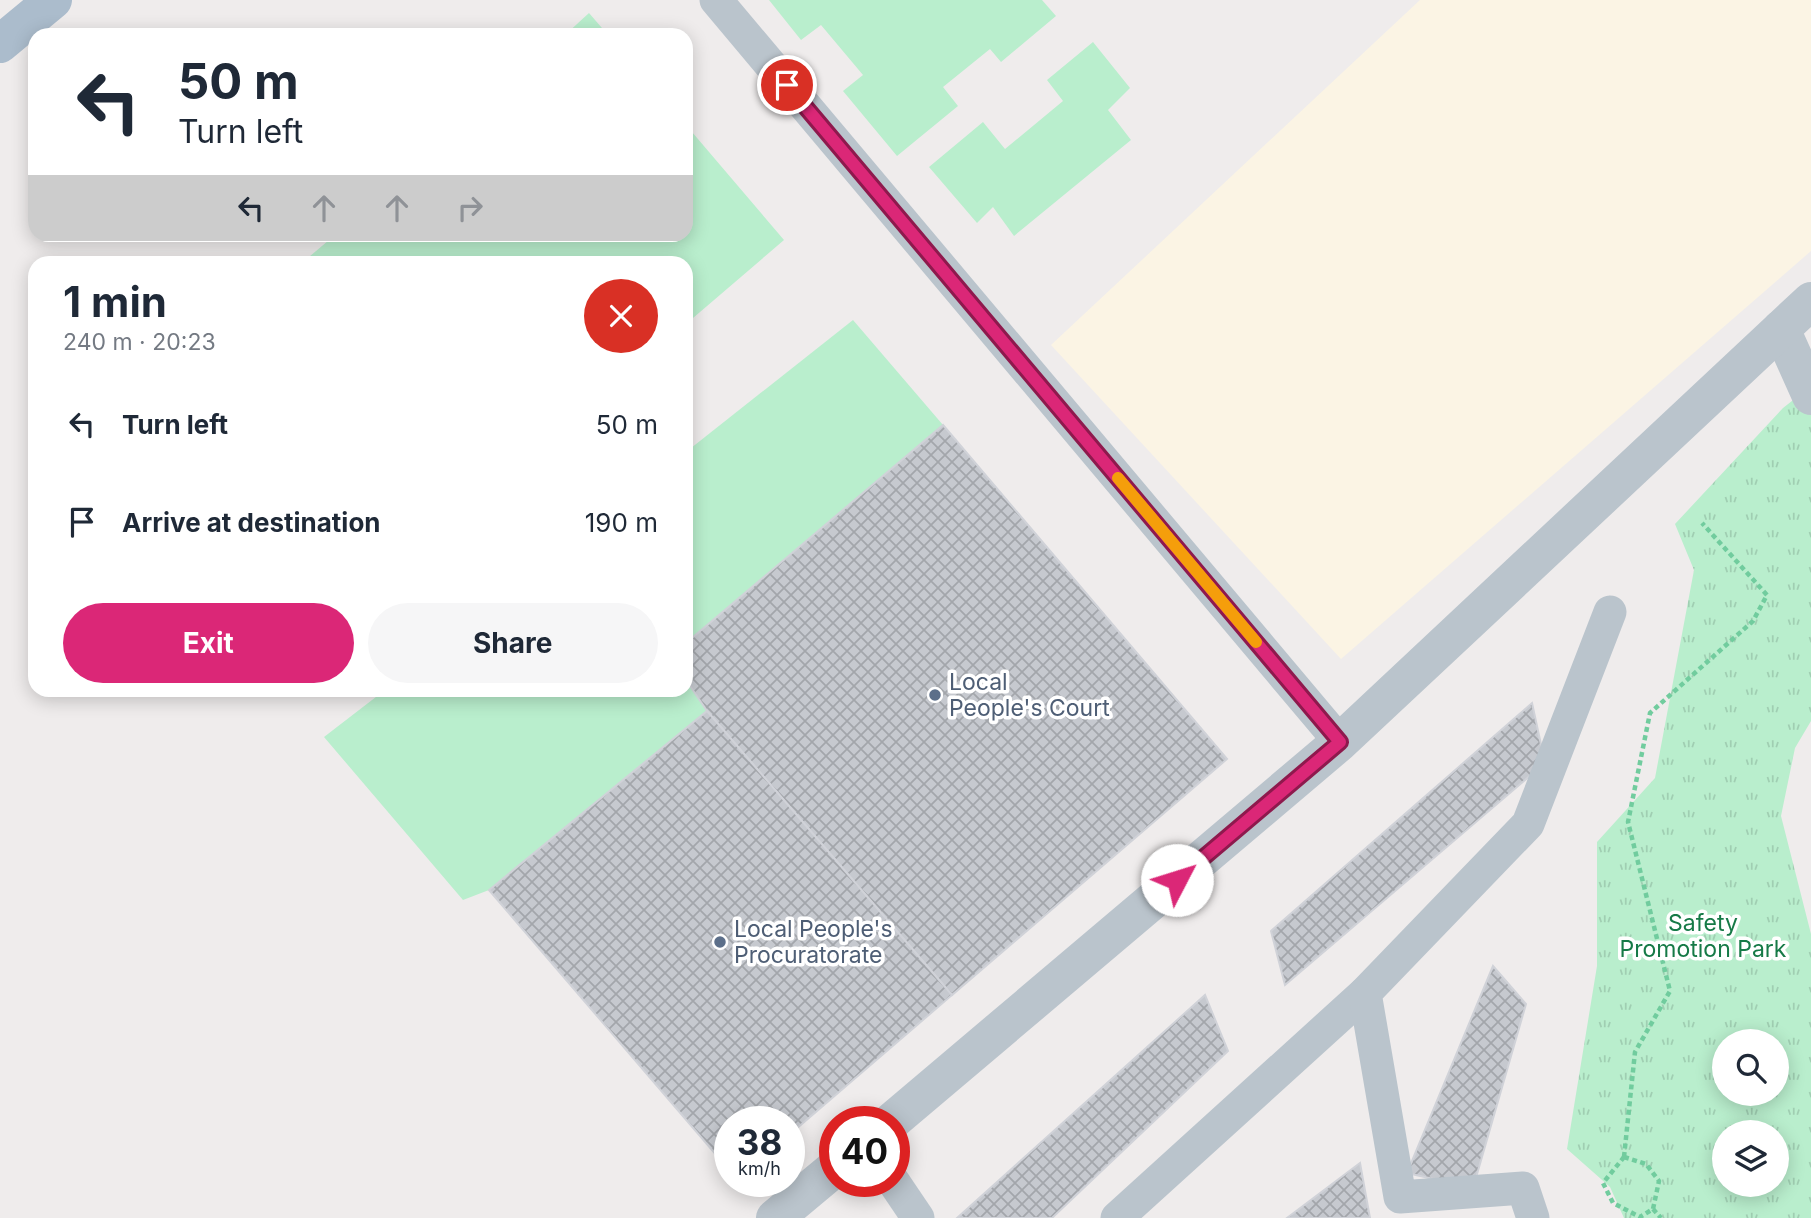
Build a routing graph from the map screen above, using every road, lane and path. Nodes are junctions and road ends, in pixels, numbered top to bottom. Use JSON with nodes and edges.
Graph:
{"nodes":[{"id":1,"x":53,"y":0,"type":"edge"},
{"id":2,"x":716,"y":0,"type":"edge"},
{"id":3,"x":0,"y":44,"type":"edge"},
{"id":4,"x":1811,"y":301,"type":"edge"},
{"id":5,"x":1781,"y":329,"type":"junction"},
{"id":6,"x":1811,"y":396,"type":"edge"},
{"id":7,"x":1702,"y":523,"type":"dead end"},
{"id":8,"x":1610,"y":612,"type":"dead end"},
{"id":9,"x":1340,"y":742,"type":"junction"},
{"id":10,"x":1365,"y":993,"type":"junction"},
{"id":11,"x":910,"y":1106,"type":"edge"},
{"id":12,"x":1624,"y":1157,"type":"junction"},
{"id":13,"x":819,"y":1181,"type":"edge"},
{"id":14,"x":904,"y":1197,"type":"edge"},
{"id":15,"x":1409,"y":1208,"type":"edge"},
{"id":16,"x":1653,"y":1209,"type":"junction"},
{"id":17,"x":775,"y":1218,"type":"edge"},
{"id":18,"x":918,"y":1218,"type":"edge"},
{"id":19,"x":1117,"y":1218,"type":"edge"},
{"id":20,"x":1533,"y":1218,"type":"edge"},
{"id":21,"x":1661,"y":1218,"type":"edge"}],
"edges":[{"from":1,"to":3,"type":"main road"},
{"from":2,"to":9,"type":"street"},
{"from":4,"to":5,"type":"street"},
{"from":5,"to":6,"type":"street"},
{"from":5,"to":9,"type":"street"},
{"from":7,"to":12,"type":"path"},
{"from":8,"to":10,"type":"street"},
{"from":9,"to":11,"type":"street"},
{"from":10,"to":15,"type":"street"},
{"from":10,"to":19,"type":"street"},
{"from":12,"to":16,"type":"path"},
{"from":12,"to":16,"type":"path"},
{"from":13,"to":17,"type":"street"},
{"from":14,"to":18,"type":"street"},
{"from":15,"to":20,"type":"street"},
{"from":16,"to":21,"type":"path"}]}
